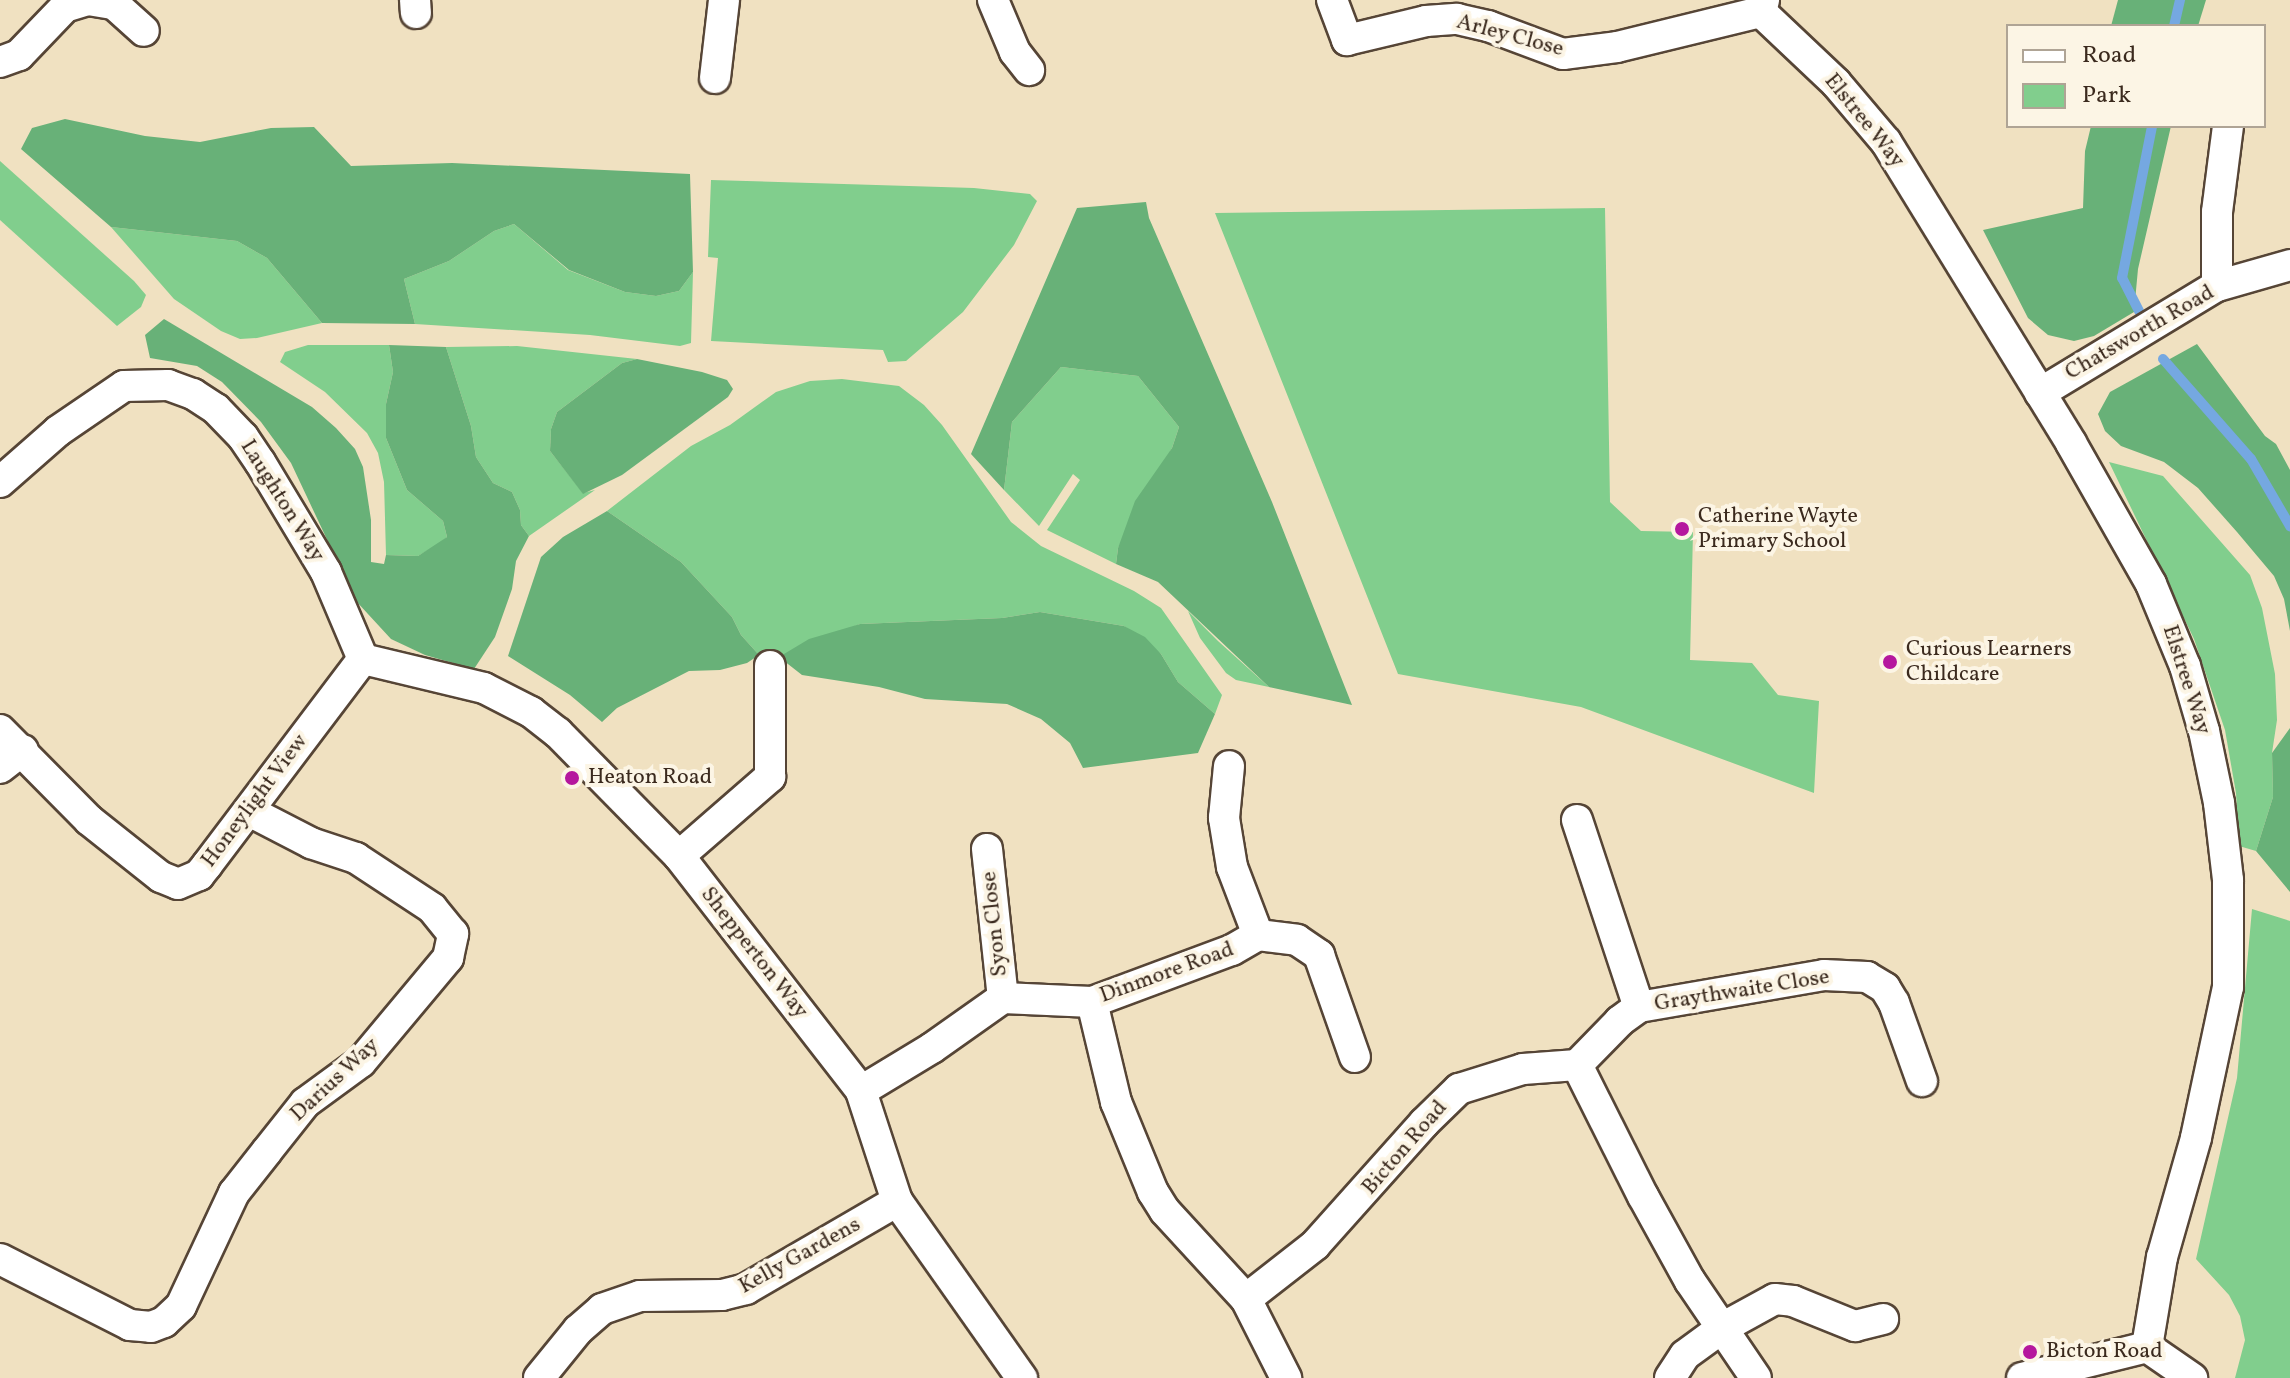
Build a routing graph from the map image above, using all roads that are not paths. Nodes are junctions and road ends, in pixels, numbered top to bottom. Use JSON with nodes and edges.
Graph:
{"nodes":[{"id":1,"x":724,"y":0,"type":"edge"},
{"id":2,"x":993,"y":0,"type":"edge"},
{"id":3,"x":1332,"y":0,"type":"edge"},
{"id":4,"x":1763,"y":6,"type":"edge"},
{"id":5,"x":144,"y":31,"type":"dead end"},
{"id":6,"x":0,"y":62,"type":"edge"},
{"id":7,"x":1029,"y":70,"type":"dead end"},
{"id":8,"x":715,"y":78,"type":"dead end"},
{"id":9,"x":2228,"y":128,"type":"edge"},
{"id":10,"x":2290,"y":265,"type":"edge"},
{"id":11,"x":2217,"y":286,"type":"junction"},
{"id":12,"x":2040,"y":393,"type":"junction"},
{"id":13,"x":0,"y":482,"type":"edge"},
{"id":14,"x":363,"y":659,"type":"junction"},
{"id":15,"x":770,"y":666,"type":"dead end"},
{"id":16,"x":0,"y":730,"type":"edge"},
{"id":17,"x":11,"y":759,"type":"edge"},
{"id":18,"x":1229,"y":766,"type":"dead end"},
{"id":19,"x":249,"y":811,"type":"junction"},
{"id":20,"x":1577,"y":820,"type":"dead end"},
{"id":21,"x":987,"y":849,"type":"dead end"},
{"id":22,"x":679,"y":856,"type":"junction"},
{"id":23,"x":1258,"y":935,"type":"junction"},
{"id":24,"x":1003,"y":998,"type":"junction"},
{"id":25,"x":1092,"y":1002,"type":"junction"},
{"id":26,"x":1639,"y":1007,"type":"junction"},
{"id":27,"x":1355,"y":1057,"type":"dead end"},
{"id":28,"x":1577,"y":1065,"type":"junction"},
{"id":29,"x":1922,"y":1081,"type":"dead end"},
{"id":30,"x":861,"y":1091,"type":"junction"},
{"id":31,"x":897,"y":1201,"type":"junction"},
{"id":32,"x":0,"y":1259,"type":"edge"},
{"id":33,"x":1246,"y":1299,"type":"junction"},
{"id":34,"x":1883,"y":1319,"type":"dead end"},
{"id":35,"x":1722,"y":1328,"type":"junction"},
{"id":36,"x":2147,"y":1347,"type":"junction"},
{"id":37,"x":539,"y":1378,"type":"edge"},
{"id":38,"x":1022,"y":1378,"type":"edge"},
{"id":39,"x":1286,"y":1378,"type":"edge"},
{"id":40,"x":1670,"y":1378,"type":"edge"},
{"id":41,"x":1756,"y":1378,"type":"edge"},
{"id":42,"x":2022,"y":1378,"type":"edge"},
{"id":43,"x":2192,"y":1378,"type":"edge"}],
"edges":[{"from":1,"to":8,"type":"street"},
{"from":2,"to":7,"type":"street"},
{"from":3,"to":4,"type":"street","name":"Arley Close"},
{"from":4,"to":12,"type":"street","name":"Elstree Way"},
{"from":5,"to":6,"type":"street"},
{"from":9,"to":11,"type":"street"},
{"from":10,"to":11,"type":"street","name":"Chatsworth Road"},
{"from":11,"to":12,"type":"street","name":"Chatsworth Road"},
{"from":12,"to":36,"type":"street","name":"Elstree Way"},
{"from":13,"to":14,"type":"street","name":"Laughton Way"},
{"from":14,"to":19,"type":"street","name":"Honeylight View"},
{"from":14,"to":22,"type":"street","name":"Shepperton Way"},
{"from":15,"to":22,"type":"street"},
{"from":16,"to":17,"type":"street","name":"Honeylight View"},
{"from":17,"to":19,"type":"street","name":"Honeylight View"},
{"from":18,"to":23,"type":"street","name":"Dinmore Road"},
{"from":19,"to":32,"type":"street","name":"Darius Way"},
{"from":20,"to":26,"type":"street","name":"Graythwaite Close"},
{"from":21,"to":24,"type":"street","name":"Syon Close"},
{"from":22,"to":30,"type":"street","name":"Shepperton Way"},
{"from":23,"to":25,"type":"street","name":"Dinmore Road"},
{"from":23,"to":27,"type":"street","name":"Dinmore Road"},
{"from":24,"to":25,"type":"street","name":"Dinmore Road"},
{"from":24,"to":30,"type":"street"},
{"from":25,"to":33,"type":"street"},
{"from":26,"to":28,"type":"street","name":"Graythwaite Close"},
{"from":26,"to":29,"type":"street","name":"Graythwaite Close"},
{"from":28,"to":33,"type":"street","name":"Bicton Road"},
{"from":28,"to":35,"type":"street"},
{"from":30,"to":31,"type":"street","name":"Shepperton Way"},
{"from":31,"to":37,"type":"street","name":"Kelly Gardens"},
{"from":31,"to":38,"type":"street","name":"Shepperton Way"},
{"from":33,"to":39,"type":"street"},
{"from":34,"to":35,"type":"street"},
{"from":35,"to":40,"type":"street"},
{"from":35,"to":41,"type":"street"},
{"from":36,"to":42,"type":"street"},
{"from":36,"to":43,"type":"street"}]}
